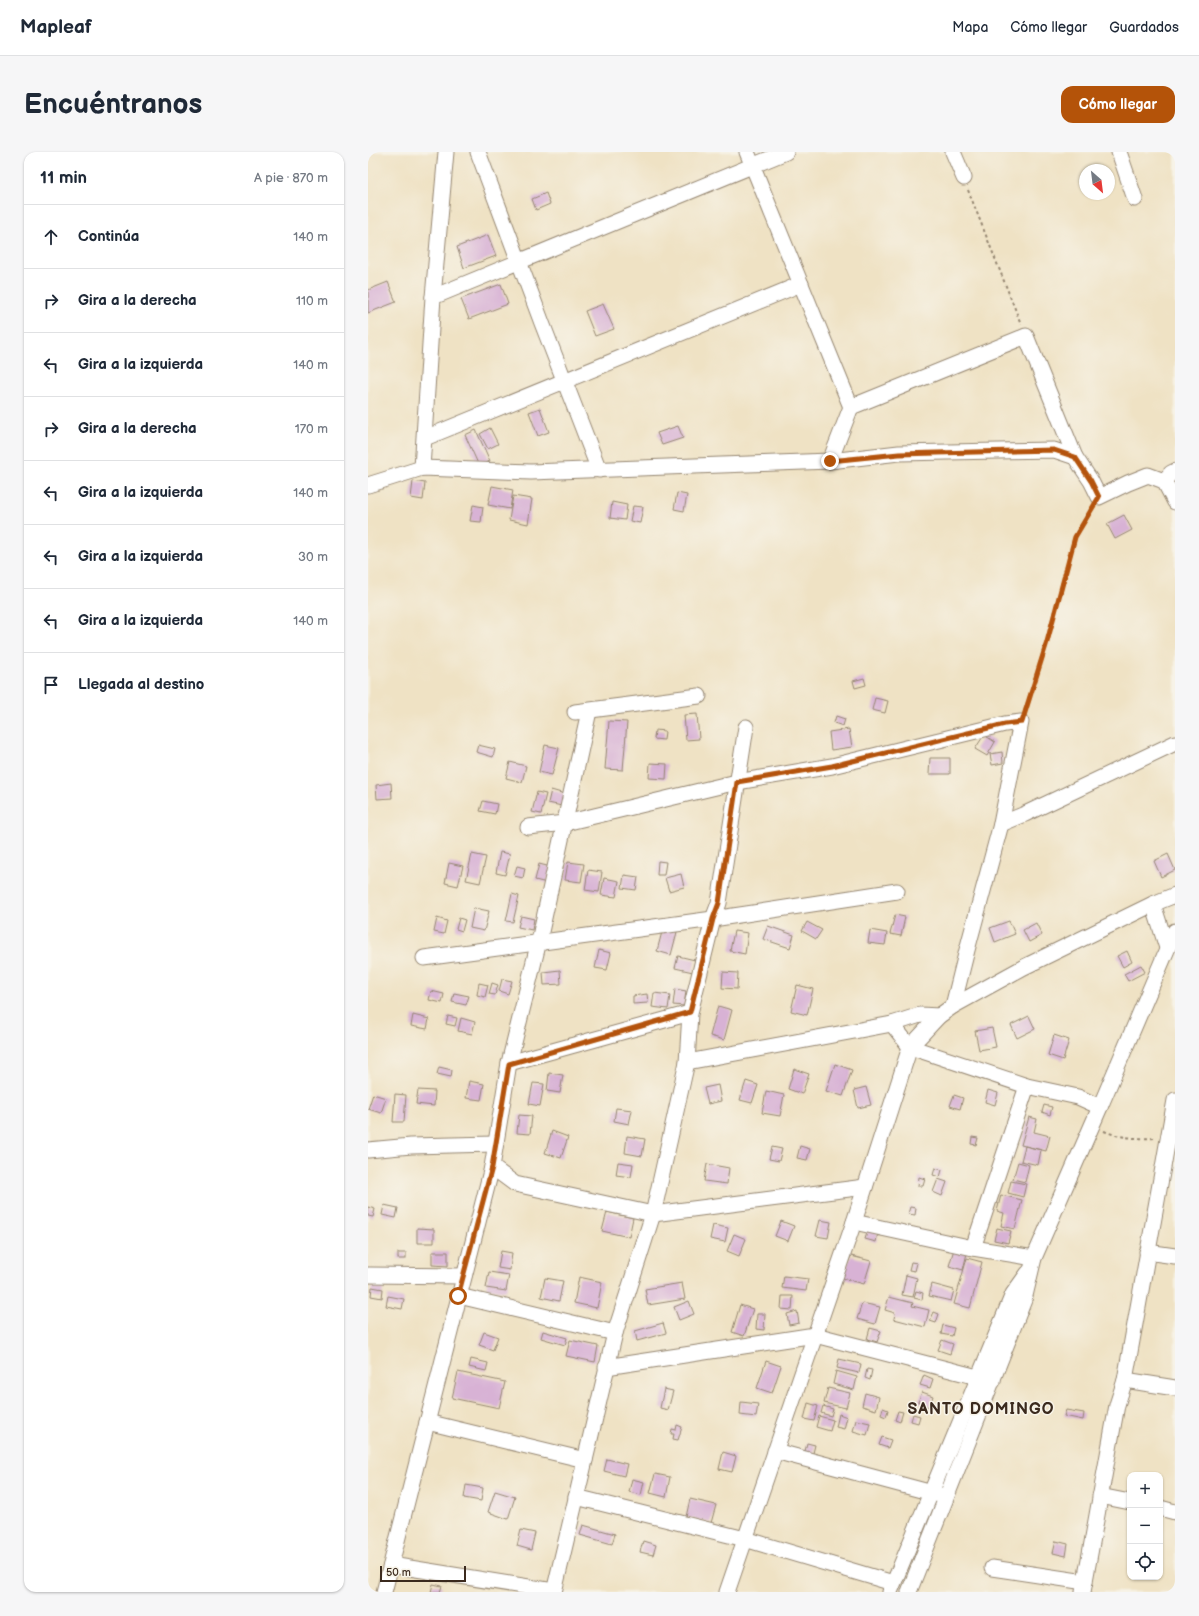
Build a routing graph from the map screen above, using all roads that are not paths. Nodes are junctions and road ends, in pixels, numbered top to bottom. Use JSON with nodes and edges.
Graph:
{"nodes":[{"id":1,"x":446,"y":152,"type":"edge"},
{"id":2,"x":478,"y":152,"type":"edge"},
{"id":3,"x":786,"y":152,"type":"edge"},
{"id":4,"x":953,"y":152,"type":"edge"},
{"id":5,"x":1119,"y":152,"type":"edge"},
{"id":6,"x":749,"y":159,"type":"edge"},
{"id":7,"x":964,"y":178,"type":"road end"},
{"id":8,"x":1135,"y":199,"type":"dead end"},
{"id":9,"x":518,"y":262,"type":"junction"},
{"id":10,"x":801,"y":284,"type":"junction"},
{"id":11,"x":434,"y":297,"type":"junction"},
{"id":12,"x":565,"y":380,"type":"junction"},
{"id":13,"x":851,"y":407,"type":"junction"},
{"id":14,"x":425,"y":438,"type":"junction"},
{"id":15,"x":1075,"y":457,"type":"junction"},
{"id":16,"x":830,"y":461,"type":"junction"},
{"id":17,"x":422,"y":468,"type":"junction"},
{"id":18,"x":599,"y":470,"type":"junction"},
{"id":19,"x":1170,"y":476,"type":"edge"},
{"id":20,"x":368,"y":485,"type":"edge"},
{"id":21,"x":1175,"y":502,"type":"edge"},
{"id":22,"x":699,"y":696,"type":"dead end"},
{"id":23,"x":746,"y":727,"type":"dead end"},
{"id":24,"x":1175,"y":743,"type":"edge"},
{"id":25,"x":737,"y":782,"type":"junction"},
{"id":26,"x":565,"y":823,"type":"junction"},
{"id":27,"x":1001,"y":824,"type":"junction"},
{"id":28,"x":528,"y":827,"type":"dead end"},
{"id":29,"x":897,"y":891,"type":"dead end"},
{"id":30,"x":1175,"y":894,"type":"edge"},
{"id":31,"x":1153,"y":904,"type":"junction"},
{"id":32,"x":713,"y":919,"type":"junction"},
{"id":33,"x":1175,"y":930,"type":"edge"},
{"id":34,"x":539,"y":941,"type":"junction"},
{"id":35,"x":1167,"y":948,"type":"junction"},
{"id":36,"x":424,"y":958,"type":"dead end"},
{"id":37,"x":953,"y":1006,"type":"junction"},
{"id":38,"x":690,"y":1012,"type":"junction"},
{"id":39,"x":939,"y":1016,"type":"junction"},
{"id":40,"x":892,"y":1024,"type":"junction"},
{"id":41,"x":910,"y":1047,"type":"junction"},
{"id":42,"x":687,"y":1062,"type":"junction"},
{"id":43,"x":509,"y":1064,"type":"junction"},
{"id":44,"x":1027,"y":1086,"type":"junction"},
{"id":45,"x":1175,"y":1100,"type":"edge"},
{"id":46,"x":1100,"y":1107,"type":"junction"},
{"id":47,"x":1171,"y":1130,"type":"edge"},
{"id":48,"x":494,"y":1144,"type":"junction"},
{"id":49,"x":368,"y":1150,"type":"edge"},
{"id":50,"x":492,"y":1167,"type":"junction"},
{"id":51,"x":865,"y":1187,"type":"junction"},
{"id":52,"x":653,"y":1214,"type":"junction"},
{"id":53,"x":854,"y":1222,"type":"junction"},
{"id":54,"x":973,"y":1248,"type":"junction"},
{"id":55,"x":1147,"y":1252,"type":"junction"},
{"id":56,"x":1175,"y":1256,"type":"edge"},
{"id":57,"x":1032,"y":1264,"type":"junction"},
{"id":58,"x":368,"y":1276,"type":"edge"},
{"id":59,"x":464,"y":1276,"type":"junction"},
{"id":60,"x":458,"y":1296,"type":"junction"},
{"id":61,"x":615,"y":1333,"type":"junction"},
{"id":62,"x":815,"y":1335,"type":"junction"},
{"id":63,"x":606,"y":1367,"type":"junction"},
{"id":64,"x":978,"y":1377,"type":"junction"},
{"id":65,"x":1126,"y":1380,"type":"junction"},
{"id":66,"x":993,"y":1381,"type":"junction"},
{"id":67,"x":1175,"y":1388,"type":"edge"},
{"id":68,"x":427,"y":1422,"type":"junction"},
{"id":69,"x":775,"y":1451,"type":"junction"},
{"id":70,"x":585,"y":1460,"type":"junction"},
{"id":71,"x":931,"y":1492,"type":"junction"},
{"id":72,"x":1100,"y":1496,"type":"junction"},
{"id":73,"x":576,"y":1497,"type":"junction"},
{"id":74,"x":946,"y":1497,"type":"junction"},
{"id":75,"x":1127,"y":1501,"type":"edge"},
{"id":76,"x":1163,"y":1509,"type":"edge"},
{"id":77,"x":1175,"y":1512,"type":"edge"},
{"id":78,"x":745,"y":1539,"type":"junction"},
{"id":79,"x":391,"y":1565,"type":"junction"},
{"id":80,"x":992,"y":1568,"type":"dead end"},
{"id":81,"x":1084,"y":1587,"type":"edge"},
{"id":82,"x":892,"y":1588,"type":"edge"},
{"id":83,"x":554,"y":1591,"type":"edge"},
{"id":84,"x":384,"y":1592,"type":"edge"},
{"id":85,"x":727,"y":1592,"type":"edge"},
{"id":86,"x":909,"y":1592,"type":"edge"}],
"edges":[{"from":1,"to":11,"type":"street"},
{"from":2,"to":9,"type":"street"},
{"from":3,"to":6,"type":"street"},
{"from":4,"to":7,"type":"street"},
{"from":5,"to":8,"type":"street"},
{"from":6,"to":9,"type":"street"},
{"from":6,"to":10,"type":"street"},
{"from":9,"to":11,"type":"street"},
{"from":9,"to":12,"type":"street"},
{"from":10,"to":12,"type":"street"},
{"from":10,"to":13,"type":"street"},
{"from":11,"to":14,"type":"street"},
{"from":12,"to":14,"type":"street"},
{"from":12,"to":18,"type":"street"},
{"from":13,"to":15,"type":"street"},
{"from":13,"to":16,"type":"street"},
{"from":14,"to":17,"type":"street"},
{"from":15,"to":16,"type":"street"},
{"from":15,"to":19,"type":"street"},
{"from":16,"to":18,"type":"street"},
{"from":17,"to":18,"type":"street"},
{"from":17,"to":20,"type":"street"},
{"from":19,"to":21,"type":"street"},
{"from":22,"to":26,"type":"street"},
{"from":23,"to":25,"type":"street"},
{"from":24,"to":27,"type":"street"},
{"from":25,"to":26,"type":"street"},
{"from":25,"to":27,"type":"street"},
{"from":25,"to":32,"type":"street"},
{"from":26,"to":28,"type":"street"},
{"from":26,"to":34,"type":"street"},
{"from":27,"to":37,"type":"street"},
{"from":29,"to":32,"type":"street"},
{"from":30,"to":31,"type":"street"},
{"from":31,"to":35,"type":"street"},
{"from":31,"to":37,"type":"street"},
{"from":32,"to":34,"type":"street"},
{"from":32,"to":38,"type":"street"},
{"from":33,"to":35,"type":"street"},
{"from":34,"to":36,"type":"street"},
{"from":34,"to":43,"type":"street"},
{"from":35,"to":46,"type":"street"},
{"from":37,"to":39,"type":"street"},
{"from":38,"to":42,"type":"street"},
{"from":38,"to":43,"type":"street"},
{"from":39,"to":40,"type":"street"},
{"from":39,"to":41,"type":"street"},
{"from":40,"to":41,"type":"street"},
{"from":40,"to":42,"type":"street"},
{"from":41,"to":44,"type":"street"},
{"from":41,"to":51,"type":"street"},
{"from":42,"to":52,"type":"street"},
{"from":43,"to":48,"type":"street"},
{"from":44,"to":46,"type":"street"},
{"from":44,"to":54,"type":"street"},
{"from":45,"to":47,"type":"street"},
{"from":46,"to":57,"type":"street"},
{"from":47,"to":55,"type":"street"},
{"from":48,"to":49,"type":"street"},
{"from":48,"to":50,"type":"street"},
{"from":50,"to":52,"type":"street"},
{"from":50,"to":59,"type":"street"},
{"from":51,"to":52,"type":"street"},
{"from":51,"to":53,"type":"street"},
{"from":52,"to":61,"type":"street"},
{"from":53,"to":54,"type":"street"},
{"from":53,"to":62,"type":"street"},
{"from":54,"to":57,"type":"street"},
{"from":55,"to":56,"type":"street"},
{"from":55,"to":65,"type":"street"},
{"from":57,"to":64,"type":"street"},
{"from":57,"to":66,"type":"street"},
{"from":58,"to":59,"type":"street"},
{"from":59,"to":60,"type":"street"},
{"from":60,"to":61,"type":"street"},
{"from":60,"to":68,"type":"street"},
{"from":61,"to":63,"type":"street"},
{"from":62,"to":63,"type":"street"},
{"from":62,"to":64,"type":"street"},
{"from":62,"to":69,"type":"street"},
{"from":63,"to":70,"type":"street"},
{"from":64,"to":66,"type":"street"},
{"from":64,"to":71,"type":"street"},
{"from":65,"to":67,"type":"street"},
{"from":65,"to":72,"type":"street"},
{"from":66,"to":74,"type":"street"},
{"from":68,"to":70,"type":"street"},
{"from":68,"to":79,"type":"street"},
{"from":69,"to":71,"type":"street"},
{"from":69,"to":78,"type":"street"},
{"from":70,"to":73,"type":"street"},
{"from":71,"to":74,"type":"street"},
{"from":71,"to":82,"type":"street"},
{"from":72,"to":75,"type":"street"},
{"from":72,"to":81,"type":"street"},
{"from":73,"to":78,"type":"street"},
{"from":73,"to":83,"type":"street"},
{"from":74,"to":86,"type":"street"},
{"from":76,"to":77,"type":"street"},
{"from":78,"to":82,"type":"street"},
{"from":78,"to":85,"type":"street"},
{"from":79,"to":83,"type":"street"},
{"from":79,"to":84,"type":"street"},
{"from":80,"to":81,"type":"street"}]}
